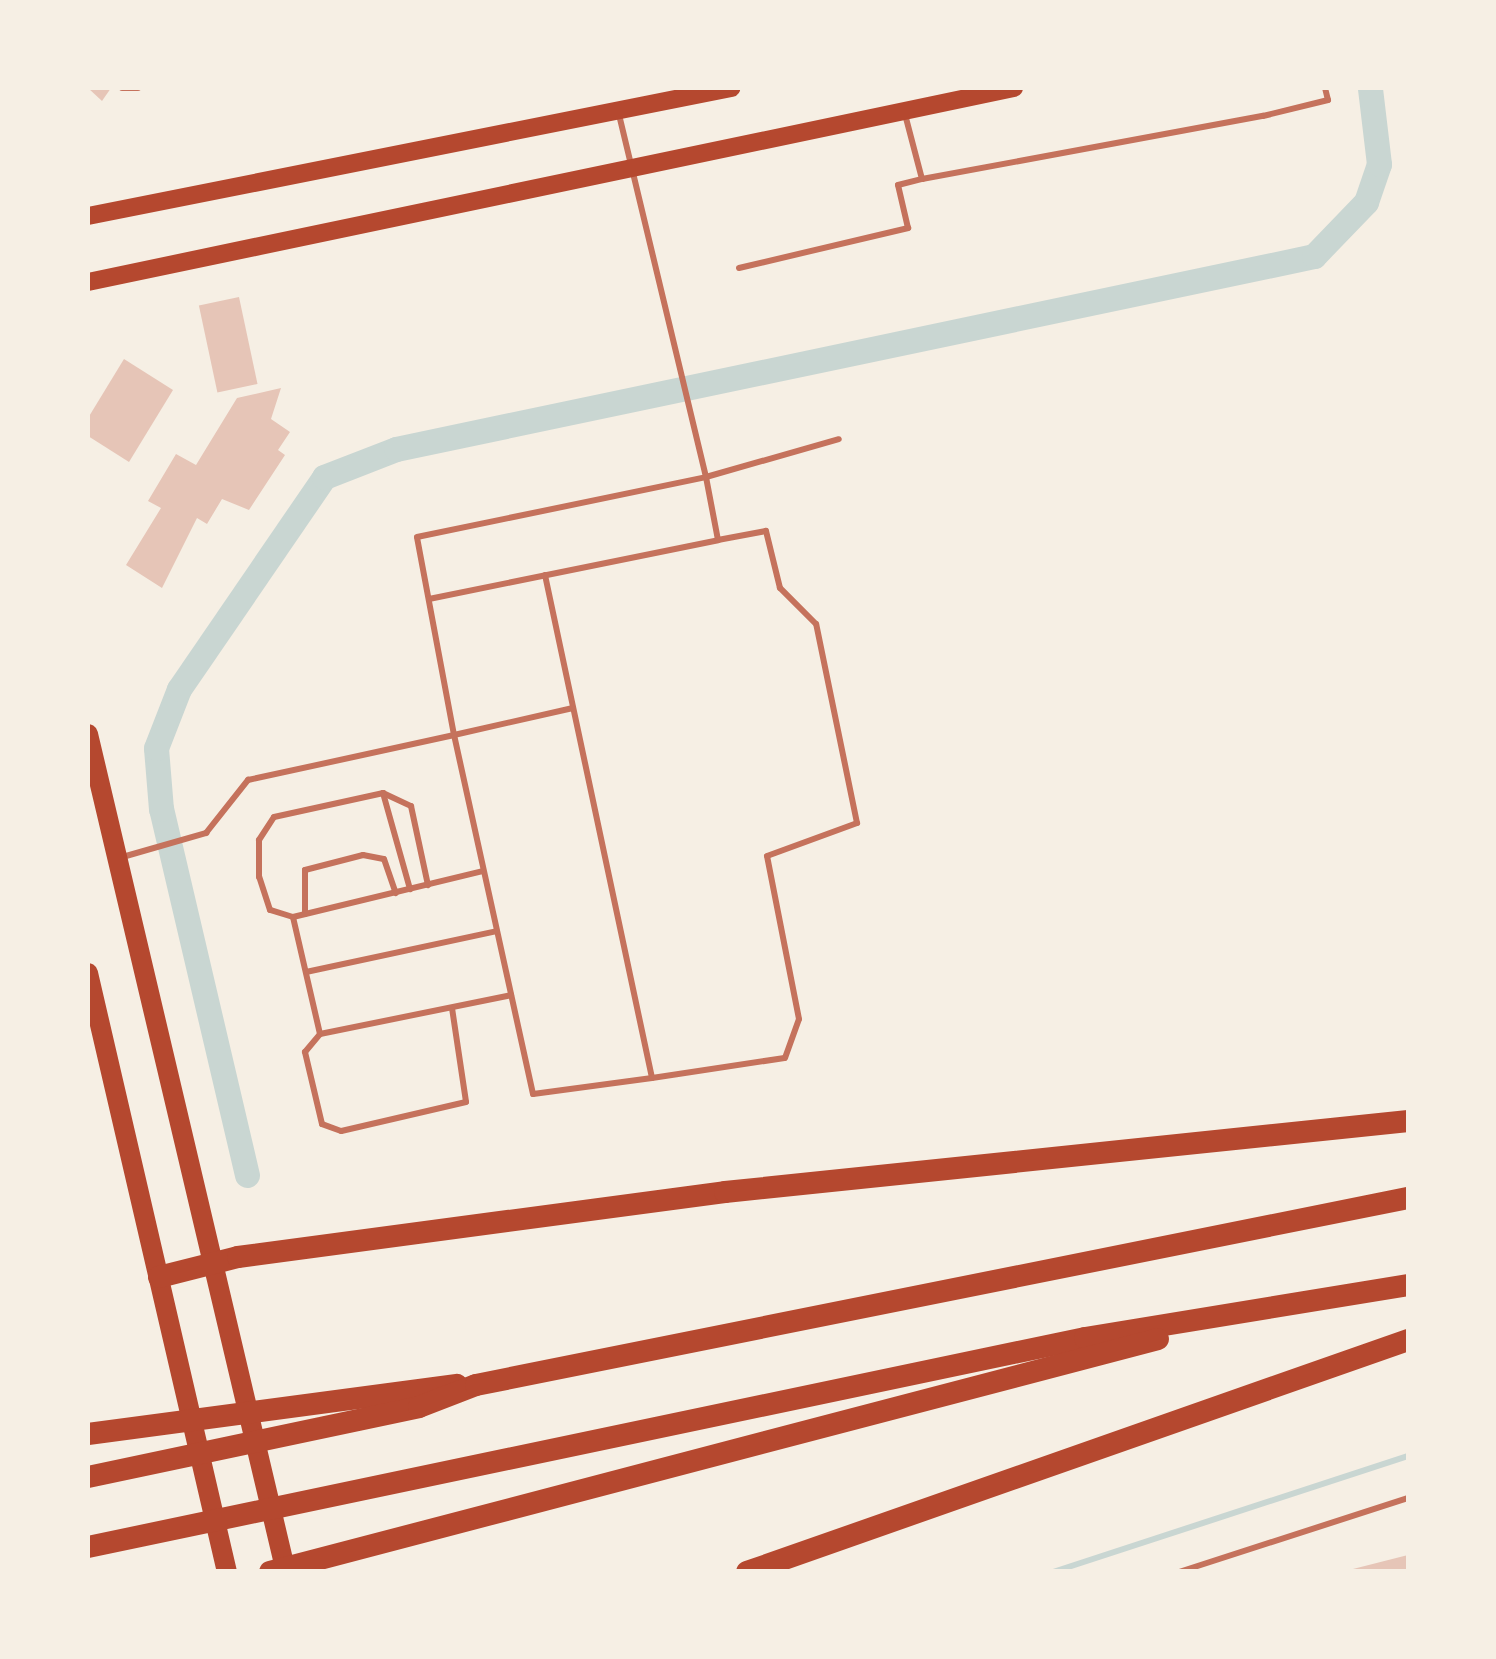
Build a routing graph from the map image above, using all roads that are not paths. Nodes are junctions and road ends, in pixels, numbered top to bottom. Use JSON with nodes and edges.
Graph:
{"nodes":[{"id":1,"x":122,"y":88,"type":"edge"},
{"id":2,"x":138,"y":88,"type":"edge"},
{"id":3,"x":731,"y":88,"type":"edge"},
{"id":4,"x":1014,"y":88,"type":"edge"},
{"id":5,"x":1325,"y":88,"type":"edge"},
{"id":6,"x":617,"y":106,"type":"junction"},
{"id":7,"x":904,"y":113,"type":"junction"},
{"id":8,"x":632,"y":168,"type":"junction"},
{"id":9,"x":922,"y":179,"type":"junction"},
{"id":10,"x":88,"y":216,"type":"edge"},
{"id":11,"x":739,"y":268,"type":"dead end"},
{"id":12,"x":88,"y":282,"type":"edge"},
{"id":13,"x":838,"y":439,"type":"dead end"},
{"id":14,"x":706,"y":477,"type":"junction"},
{"id":15,"x":718,"y":540,"type":"junction"},
{"id":16,"x":544,"y":576,"type":"junction"},
{"id":17,"x":429,"y":599,"type":"junction"},
{"id":18,"x":573,"y":708,"type":"junction"},
{"id":19,"x":88,"y":734,"type":"edge"},
{"id":20,"x":454,"y":735,"type":"junction"},
{"id":21,"x":383,"y":792,"type":"junction"},
{"id":22,"x":118,"y":858,"type":"junction"},
{"id":23,"x":483,"y":871,"type":"junction"},
{"id":24,"x":428,"y":885,"type":"junction"},
{"id":25,"x":410,"y":889,"type":"junction"},
{"id":26,"x":396,"y":893,"type":"junction"},
{"id":27,"x":305,"y":914,"type":"junction"},
{"id":28,"x":293,"y":917,"type":"junction"},
{"id":29,"x":497,"y":930,"type":"junction"},
{"id":30,"x":306,"y":972,"type":"junction"},
{"id":31,"x":88,"y":973,"type":"edge"},
{"id":32,"x":512,"y":995,"type":"junction"},
{"id":33,"x":452,"y":1008,"type":"junction"},
{"id":34,"x":320,"y":1034,"type":"junction"},
{"id":35,"x":652,"y":1078,"type":"junction"},
{"id":36,"x":1408,"y":1120,"type":"edge"},
{"id":37,"x":1408,"y":1198,"type":"edge"},
{"id":38,"x":215,"y":1264,"type":"junction"},
{"id":39,"x":159,"y":1277,"type":"junction"},
{"id":40,"x":1408,"y":1285,"type":"edge"},
{"id":41,"x":1224,"y":1319,"type":"junction"},
{"id":42,"x":1408,"y":1340,"type":"edge"},
{"id":43,"x":476,"y":1385,"type":"junction"},
{"id":44,"x":98,"y":1433,"type":"edge"},
{"id":45,"x":88,"y":1477,"type":"edge"},
{"id":46,"x":1408,"y":1498,"type":"edge"},
{"id":47,"x":88,"y":1547,"type":"edge"},
{"id":48,"x":227,"y":1572,"type":"edge"},
{"id":49,"x":270,"y":1572,"type":"edge"},
{"id":50,"x":286,"y":1572,"type":"edge"},
{"id":51,"x":747,"y":1572,"type":"edge"},
{"id":52,"x":1179,"y":1572,"type":"edge"}],
"edges":[{"from":1,"to":2,"type":"lane"},
{"from":3,"to":6,"type":"main road"},
{"from":4,"to":7,"type":"main road"},
{"from":5,"to":9,"type":"lane"},
{"from":6,"to":8,"type":"lane"},
{"from":6,"to":10,"type":"main road"},
{"from":7,"to":8,"type":"main road"},
{"from":7,"to":9,"type":"lane"},
{"from":8,"to":12,"type":"main road"},
{"from":8,"to":14,"type":"lane"},
{"from":9,"to":11,"type":"lane"},
{"from":13,"to":14,"type":"lane"},
{"from":14,"to":15,"type":"lane"},
{"from":14,"to":17,"type":"lane"},
{"from":15,"to":16,"type":"lane"},
{"from":15,"to":35,"type":"lane"},
{"from":16,"to":17,"type":"lane"},
{"from":16,"to":18,"type":"lane"},
{"from":17,"to":20,"type":"lane"},
{"from":18,"to":20,"type":"lane"},
{"from":18,"to":35,"type":"lane"},
{"from":19,"to":22,"type":"main road"},
{"from":20,"to":22,"type":"lane"},
{"from":20,"to":23,"type":"lane"},
{"from":21,"to":24,"type":"lane"},
{"from":21,"to":25,"type":"lane"},
{"from":21,"to":28,"type":"lane"},
{"from":22,"to":38,"type":"main road"},
{"from":23,"to":24,"type":"lane"},
{"from":23,"to":29,"type":"lane"},
{"from":24,"to":25,"type":"lane"},
{"from":25,"to":26,"type":"lane"},
{"from":26,"to":27,"type":"lane"},
{"from":26,"to":27,"type":"lane"},
{"from":27,"to":28,"type":"lane"},
{"from":28,"to":30,"type":"lane"},
{"from":29,"to":30,"type":"lane"},
{"from":29,"to":32,"type":"lane"},
{"from":30,"to":34,"type":"lane"},
{"from":31,"to":39,"type":"main road"},
{"from":32,"to":33,"type":"lane"},
{"from":32,"to":35,"type":"lane"},
{"from":33,"to":34,"type":"lane"},
{"from":33,"to":34,"type":"lane"},
{"from":36,"to":38,"type":"highway"},
{"from":37,"to":43,"type":"highway"},
{"from":38,"to":39,"type":"highway"},
{"from":38,"to":50,"type":"main road"},
{"from":39,"to":48,"type":"main road"},
{"from":40,"to":41,"type":"highway"},
{"from":41,"to":47,"type":"highway"},
{"from":41,"to":49,"type":"highway"},
{"from":42,"to":51,"type":"highway"},
{"from":43,"to":44,"type":"highway"},
{"from":43,"to":45,"type":"highway"},
{"from":46,"to":52,"type":"lane"}]}
